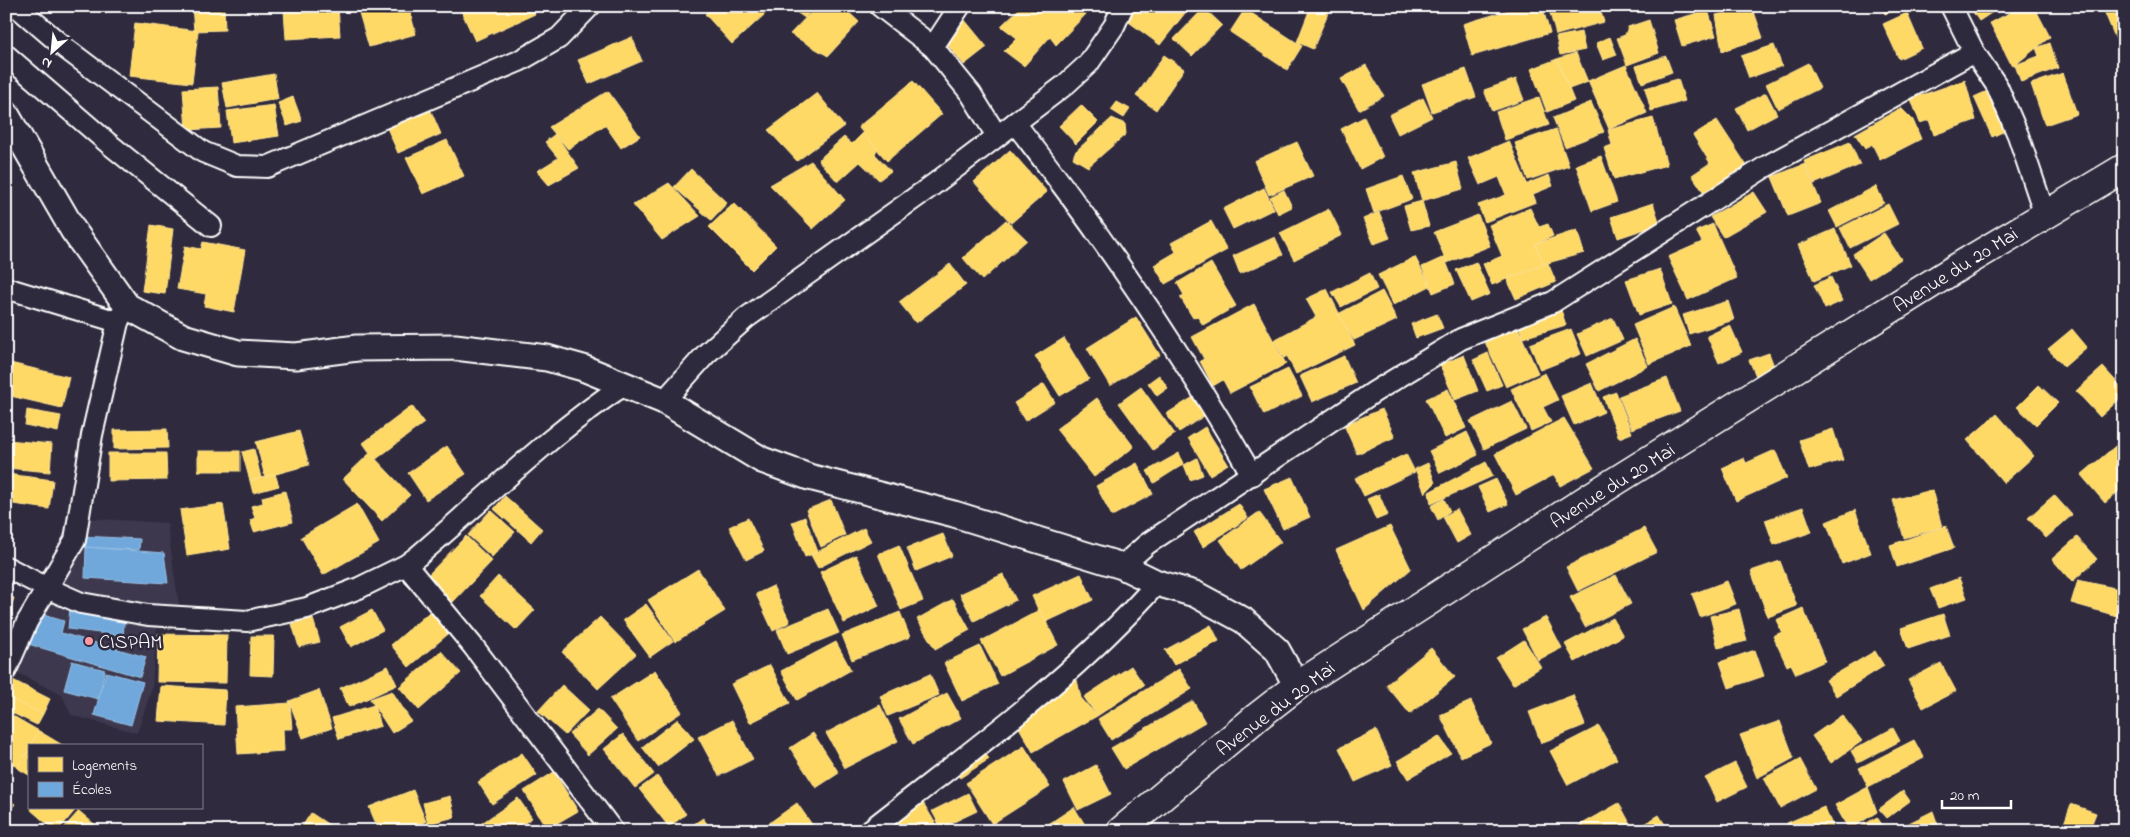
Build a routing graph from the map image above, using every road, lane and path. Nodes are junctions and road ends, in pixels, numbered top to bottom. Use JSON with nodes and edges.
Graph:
{"nodes":[{"id":1,"x":16,"y":6,"type":"edge"},
{"id":2,"x":590,"y":6,"type":"edge"},
{"id":3,"x":880,"y":6,"type":"edge"},
{"id":4,"x":960,"y":6,"type":"edge"},
{"id":5,"x":1123,"y":6,"type":"edge"},
{"id":6,"x":1952,"y":6,"type":"edge"},
{"id":7,"x":933,"y":47,"type":"junction"},
{"id":8,"x":1974,"y":52,"type":"junction"},
{"id":9,"x":6,"y":55,"type":"edge"},
{"id":10,"x":6,"y":114,"type":"edge"},
{"id":11,"x":1016,"y":122,"type":"junction"},
{"id":12,"x":997,"y":136,"type":"junction"},
{"id":13,"x":2124,"y":168,"type":"edge"},
{"id":14,"x":2045,"y":215,"type":"junction"},
{"id":15,"x":211,"y":226,"type":"dead end"},
{"id":16,"x":6,"y":288,"type":"edge"},
{"id":17,"x":122,"y":314,"type":"junction"},
{"id":18,"x":624,"y":384,"type":"junction"},
{"id":19,"x":664,"y":401,"type":"junction"},
{"id":20,"x":1252,"y":475,"type":"junction"},
{"id":21,"x":406,"y":565,"type":"junction"},
{"id":22,"x":1122,"y":566,"type":"junction"},
{"id":23,"x":6,"y":567,"type":"edge"},
{"id":24,"x":1157,"y":583,"type":"junction"},
{"id":25,"x":47,"y":588,"type":"junction"},
{"id":26,"x":6,"y":670,"type":"edge"},
{"id":27,"x":1297,"y":686,"type":"junction"},
{"id":28,"x":613,"y":831,"type":"edge"},
{"id":29,"x":869,"y":831,"type":"edge"},
{"id":30,"x":1122,"y":831,"type":"edge"}],
"edges":[{"from":1,"to":2,"type":"street"},
{"from":3,"to":7,"type":"street"},
{"from":4,"to":7,"type":"street"},
{"from":5,"to":11,"type":"street"},
{"from":6,"to":8,"type":"street"},
{"from":7,"to":12,"type":"street"},
{"from":8,"to":14,"type":"street"},
{"from":8,"to":20,"type":"street"},
{"from":9,"to":15,"type":"street"},
{"from":10,"to":17,"type":"street"},
{"from":11,"to":12,"type":"street"},
{"from":11,"to":20,"type":"street"},
{"from":12,"to":19,"type":"street"},
{"from":13,"to":14,"type":"main road","name":"Avenue du 20 Mai"},
{"from":14,"to":27,"type":"main road","name":"Avenue du 20 Mai"},
{"from":16,"to":17,"type":"street"},
{"from":17,"to":18,"type":"street"},
{"from":17,"to":25,"type":"street"},
{"from":18,"to":19,"type":"street"},
{"from":18,"to":21,"type":"street"},
{"from":19,"to":22,"type":"street"},
{"from":20,"to":22,"type":"street"},
{"from":21,"to":25,"type":"street"},
{"from":21,"to":28,"type":"street"},
{"from":22,"to":24,"type":"street"},
{"from":23,"to":25,"type":"street"},
{"from":24,"to":27,"type":"street"},
{"from":24,"to":29,"type":"street"},
{"from":25,"to":26,"type":"street"},
{"from":27,"to":30,"type":"main road","name":"Avenue du 20 Mai"}]}
